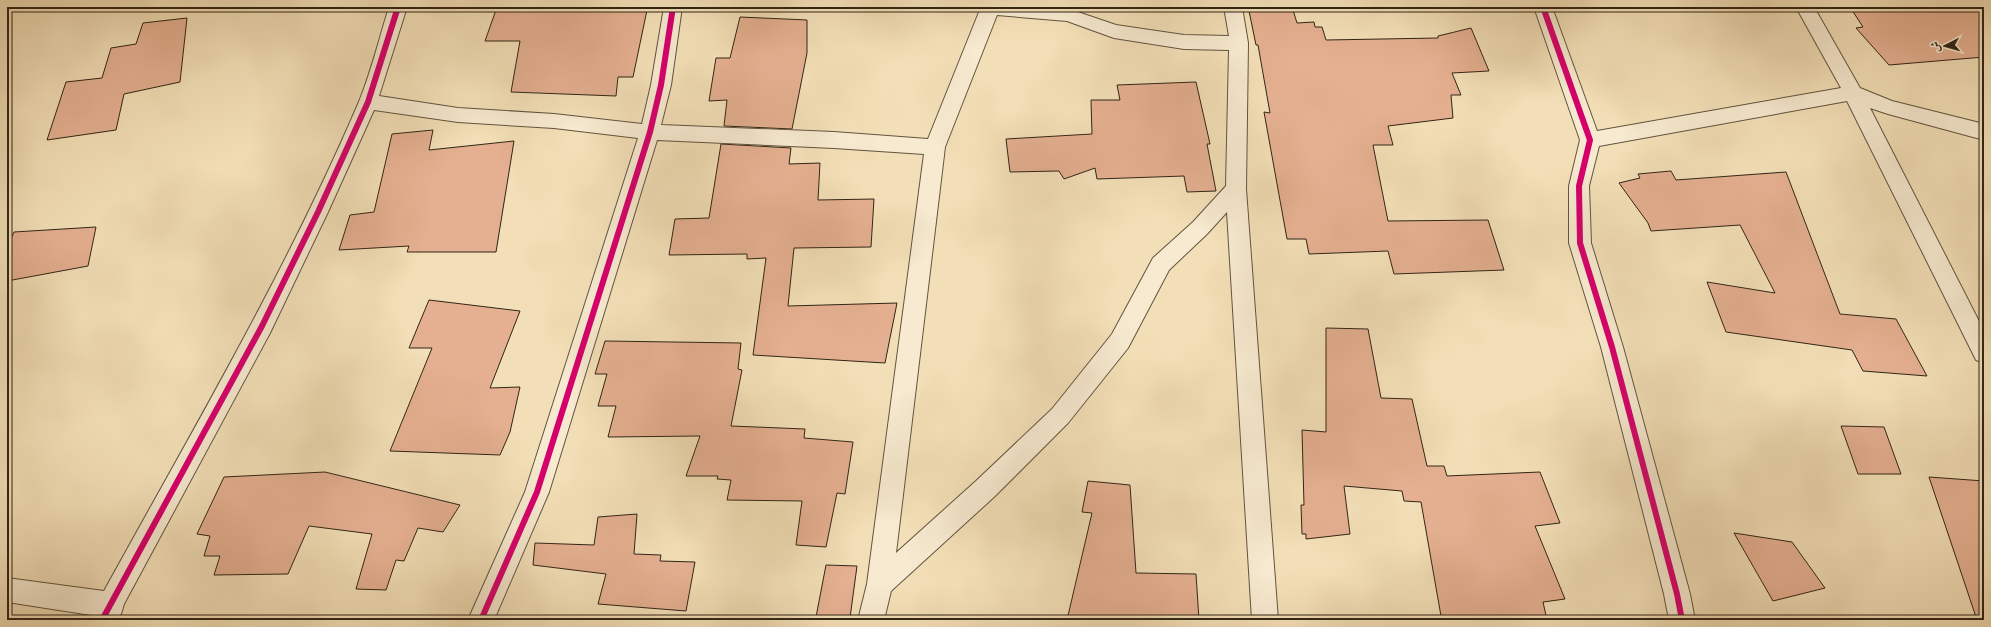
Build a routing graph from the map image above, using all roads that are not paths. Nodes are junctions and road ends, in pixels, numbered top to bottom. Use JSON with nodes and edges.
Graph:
{"nodes":[{"id":1,"x":398,"y":7,"type":"edge"},
{"id":2,"x":674,"y":7,"type":"edge"},
{"id":3,"x":1233,"y":7,"type":"edge"},
{"id":4,"x":1543,"y":7,"type":"edge"},
{"id":5,"x":1806,"y":7,"type":"edge"},
{"id":6,"x":990,"y":8,"type":"edge"},
{"id":7,"x":1239,"y":43,"type":"junction"},
{"id":8,"x":1853,"y":93,"type":"junction"},
{"id":9,"x":368,"y":102,"type":"junction"},
{"id":10,"x":650,"y":132,"type":"junction"},
{"id":11,"x":1984,"y":132,"type":"edge"},
{"id":12,"x":1590,"y":140,"type":"junction"},
{"id":13,"x":935,"y":147,"type":"junction"},
{"id":14,"x":1236,"y":189,"type":"junction"},
{"id":15,"x":1984,"y":353,"type":"edge"},
{"id":16,"x":880,"y":584,"type":"junction"},
{"id":17,"x":7,"y":590,"type":"edge"},
{"id":18,"x":107,"y":612,"type":"edge"},
{"id":19,"x":481,"y":620,"type":"edge"},
{"id":20,"x":871,"y":620,"type":"edge"},
{"id":21,"x":1265,"y":620,"type":"edge"},
{"id":22,"x":1682,"y":620,"type":"edge"}],
"edges":[{"from":1,"to":9,"type":"street"},
{"from":2,"to":10,"type":"street"},
{"from":3,"to":7,"type":"street"},
{"from":4,"to":12,"type":"street"},
{"from":5,"to":8,"type":"street"},
{"from":6,"to":7,"type":"street"},
{"from":6,"to":13,"type":"street"},
{"from":7,"to":14,"type":"street"},
{"from":8,"to":11,"type":"street"},
{"from":8,"to":12,"type":"street"},
{"from":8,"to":15,"type":"street"},
{"from":9,"to":10,"type":"street"},
{"from":9,"to":18,"type":"street"},
{"from":10,"to":13,"type":"street"},
{"from":10,"to":19,"type":"street"},
{"from":12,"to":22,"type":"street"},
{"from":13,"to":16,"type":"street"},
{"from":14,"to":16,"type":"street"},
{"from":14,"to":21,"type":"street"},
{"from":16,"to":20,"type":"street"},
{"from":17,"to":18,"type":"street"}]}
